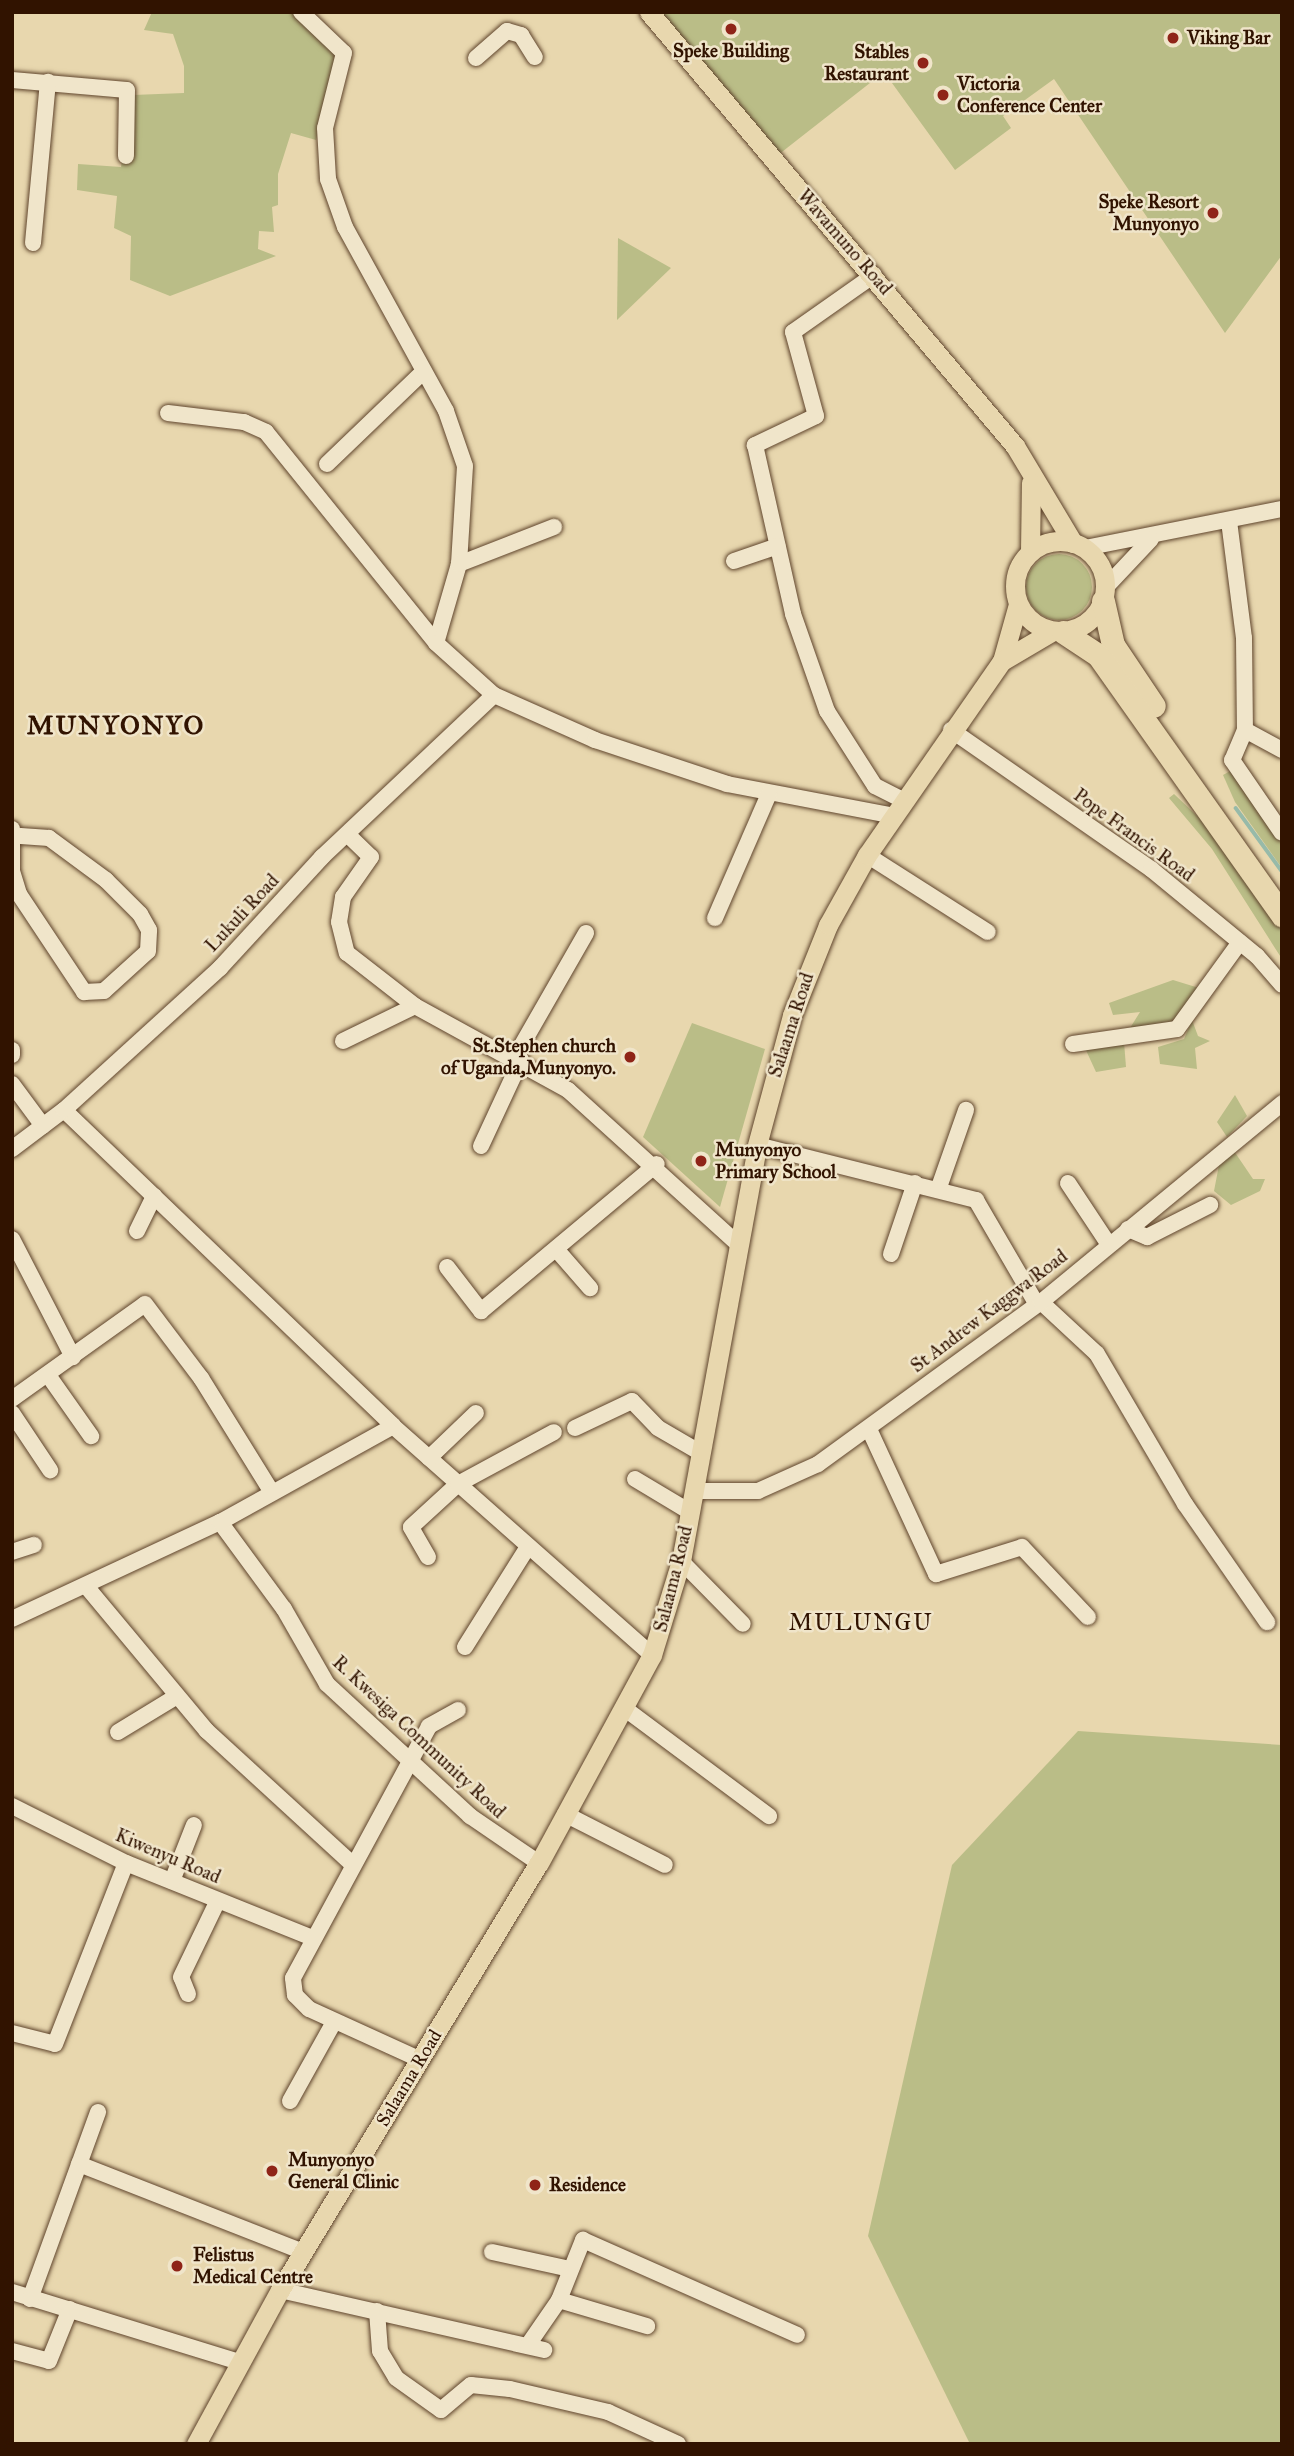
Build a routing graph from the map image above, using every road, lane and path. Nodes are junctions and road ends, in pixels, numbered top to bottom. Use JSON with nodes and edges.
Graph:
{"nodes":[{"id":1,"x":301,"y":12,"type":"edge"},
{"id":2,"x":649,"y":12,"type":"edge"},
{"id":3,"x":535,"y":57,"type":"dead end"},
{"id":4,"x":476,"y":58,"type":"dead end"},
{"id":5,"x":12,"y":80,"type":"edge"},
{"id":6,"x":48,"y":82,"type":"junction"},
{"id":7,"x":126,"y":156,"type":"dead end"},
{"id":8,"x":33,"y":243,"type":"dead end"},
{"id":9,"x":874,"y":275,"type":"junction"},
{"id":10,"x":425,"y":371,"type":"junction"},
{"id":11,"x":168,"y":413,"type":"dead end"},
{"id":12,"x":327,"y":464,"type":"dead end"},
{"id":13,"x":1031,"y":479,"type":"junction"},
{"id":14,"x":1282,"y":509,"type":"edge"},
{"id":15,"x":1229,"y":521,"type":"junction"},
{"id":16,"x":554,"y":527,"type":"dead end"},
{"id":17,"x":1151,"y":539,"type":"junction"},
{"id":18,"x":1079,"y":545,"type":"junction"},
{"id":19,"x":778,"y":546,"type":"junction"},
{"id":20,"x":1030,"y":552,"type":"junction"},
{"id":21,"x":734,"y":561,"type":"dead end"},
{"id":22,"x":459,"y":564,"type":"junction"},
{"id":23,"x":1104,"y":595,"type":"junction"},
{"id":24,"x":1018,"y":604,"type":"junction"},
{"id":25,"x":1058,"y":631,"type":"junction"},
{"id":26,"x":436,"y":643,"type":"junction"},
{"id":27,"x":1002,"y":661,"type":"junction"},
{"id":28,"x":494,"y":695,"type":"junction"},
{"id":29,"x":951,"y":730,"type":"junction"},
{"id":30,"x":1245,"y":730,"type":"junction"},
{"id":31,"x":1282,"y":750,"type":"edge"},
{"id":32,"x":769,"y":794,"type":"junction"},
{"id":33,"x":899,"y":809,"type":"junction"},
{"id":34,"x":14,"y":832,"type":"edge"},
{"id":35,"x":1282,"y":832,"type":"edge"},
{"id":36,"x":347,"y":834,"type":"junction"},
{"id":37,"x":867,"y":855,"type":"junction"},
{"id":38,"x":12,"y":871,"type":"edge"},
{"id":39,"x":1282,"y":888,"type":"edge"},
{"id":40,"x":1282,"y":915,"type":"edge"},
{"id":41,"x":715,"y":918,"type":"dead end"},
{"id":42,"x":988,"y":932,"type":"dead end"},
{"id":43,"x":586,"y":933,"type":"dead end"},
{"id":44,"x":1240,"y":942,"type":"junction"},
{"id":45,"x":1282,"y":985,"type":"edge"},
{"id":46,"x":415,"y":1006,"type":"junction"},
{"id":47,"x":343,"y":1041,"type":"dead end"},
{"id":48,"x":1073,"y":1044,"type":"dead end"},
{"id":49,"x":518,"y":1058,"type":"junction"},
{"id":50,"x":12,"y":1084,"type":"edge"},
{"id":51,"x":1282,"y":1103,"type":"edge"},
{"id":52,"x":966,"y":1110,"type":"dead end"},
{"id":53,"x":64,"y":1111,"type":"junction"},
{"id":54,"x":43,"y":1126,"type":"junction"},
{"id":55,"x":757,"y":1145,"type":"junction"},
{"id":56,"x":481,"y":1146,"type":"dead end"},
{"id":57,"x":12,"y":1149,"type":"edge"},
{"id":58,"x":657,"y":1164,"type":"junction"},
{"id":59,"x":915,"y":1183,"type":"junction"},
{"id":60,"x":1068,"y":1183,"type":"dead end"},
{"id":61,"x":939,"y":1190,"type":"junction"},
{"id":62,"x":154,"y":1196,"type":"junction"},
{"id":63,"x":1210,"y":1205,"type":"dead end"},
{"id":64,"x":1128,"y":1229,"type":"junction"},
{"id":65,"x":137,"y":1231,"type":"dead end"},
{"id":66,"x":12,"y":1239,"type":"edge"},
{"id":67,"x":739,"y":1245,"type":"junction"},
{"id":68,"x":1109,"y":1245,"type":"junction"},
{"id":69,"x":556,"y":1249,"type":"junction"},
{"id":70,"x":891,"y":1254,"type":"dead end"},
{"id":71,"x":447,"y":1267,"type":"dead end"},
{"id":72,"x":590,"y":1288,"type":"dead end"},
{"id":73,"x":1039,"y":1304,"type":"junction"},
{"id":74,"x":73,"y":1357,"type":"junction"},
{"id":75,"x":48,"y":1375,"type":"junction"},
{"id":76,"x":12,"y":1399,"type":"edge"},
{"id":77,"x":12,"y":1413,"type":"edge"},
{"id":78,"x":476,"y":1413,"type":"dead end"},
{"id":79,"x":393,"y":1426,"type":"junction"},
{"id":80,"x":575,"y":1429,"type":"dead end"},
{"id":81,"x":869,"y":1429,"type":"junction"},
{"id":82,"x":554,"y":1432,"type":"dead end"},
{"id":83,"x":91,"y":1436,"type":"dead end"},
{"id":84,"x":701,"y":1453,"type":"junction"},
{"id":85,"x":429,"y":1458,"type":"junction"},
{"id":86,"x":50,"y":1470,"type":"dead end"},
{"id":87,"x":635,"y":1479,"type":"dead end"},
{"id":88,"x":458,"y":1484,"type":"junction"},
{"id":89,"x":271,"y":1491,"type":"junction"},
{"id":90,"x":694,"y":1491,"type":"junction"},
{"id":91,"x":690,"y":1512,"type":"junction"},
{"id":92,"x":220,"y":1522,"type":"junction"},
{"id":93,"x":34,"y":1545,"type":"dead end"},
{"id":94,"x":527,"y":1548,"type":"junction"},
{"id":95,"x":12,"y":1552,"type":"edge"},
{"id":96,"x":429,"y":1557,"type":"dead end"},
{"id":97,"x":681,"y":1561,"type":"junction"},
{"id":98,"x":86,"y":1587,"type":"junction"},
{"id":99,"x":15,"y":1612,"type":"edge"},
{"id":100,"x":1088,"y":1616,"type":"dead end"},
{"id":101,"x":1268,"y":1622,"type":"dead end"},
{"id":102,"x":743,"y":1624,"type":"dead end"},
{"id":103,"x":465,"y":1647,"type":"dead end"},
{"id":104,"x":652,"y":1655,"type":"junction"},
{"id":105,"x":177,"y":1696,"type":"junction"},
{"id":106,"x":625,"y":1708,"type":"junction"},
{"id":107,"x":458,"y":1710,"type":"dead end"},
{"id":108,"x":118,"y":1732,"type":"dead end"},
{"id":109,"x":411,"y":1762,"type":"junction"},
{"id":110,"x":12,"y":1806,"type":"edge"},
{"id":111,"x":565,"y":1814,"type":"junction"},
{"id":112,"x":769,"y":1816,"type":"dead end"},
{"id":113,"x":194,"y":1825,"type":"dead end"},
{"id":114,"x":126,"y":1863,"type":"junction"},
{"id":115,"x":539,"y":1863,"type":"junction"},
{"id":116,"x":352,"y":1864,"type":"junction"},
{"id":117,"x":665,"y":1865,"type":"dead end"},
{"id":118,"x":172,"y":1881,"type":"junction"},
{"id":119,"x":218,"y":1900,"type":"junction"},
{"id":120,"x":310,"y":1937,"type":"junction"},
{"id":121,"x":188,"y":1994,"type":"dead end"},
{"id":122,"x":334,"y":2022,"type":"junction"},
{"id":123,"x":12,"y":2033,"type":"edge"},
{"id":124,"x":421,"y":2060,"type":"junction"},
{"id":125,"x":290,"y":2101,"type":"dead end"},
{"id":126,"x":98,"y":2112,"type":"dead end"},
{"id":127,"x":79,"y":2164,"type":"junction"},
{"id":128,"x":303,"y":2252,"type":"junction"},
{"id":129,"x":492,"y":2252,"type":"dead end"},
{"id":130,"x":570,"y":2269,"type":"junction"},
{"id":131,"x":280,"y":2290,"type":"junction"},
{"id":132,"x":12,"y":2292,"type":"edge"},
{"id":133,"x":30,"y":2299,"type":"junction"},
{"id":134,"x":559,"y":2300,"type":"junction"},
{"id":135,"x":70,"y":2309,"type":"junction"},
{"id":136,"x":377,"y":2311,"type":"junction"},
{"id":137,"x":647,"y":2326,"type":"dead end"},
{"id":138,"x":797,"y":2335,"type":"dead end"},
{"id":139,"x":12,"y":2351,"type":"edge"},
{"id":140,"x":240,"y":2362,"type":"junction"},
{"id":141,"x":196,"y":2444,"type":"edge"},
{"id":142,"x":678,"y":2444,"type":"edge"}],
"edges":[{"from":1,"to":10,"type":"street"},
{"from":2,"to":9,"type":"main road","name":"Wavamuno Road"},
{"from":3,"to":4,"type":"street"},
{"from":5,"to":6,"type":"street"},
{"from":6,"to":7,"type":"street"},
{"from":6,"to":8,"type":"street"},
{"from":9,"to":13,"type":"main road","name":"Wavamuno Road"},
{"from":9,"to":19,"type":"street"},
{"from":10,"to":12,"type":"street"},
{"from":10,"to":22,"type":"street"},
{"from":11,"to":26,"type":"street"},
{"from":13,"to":18,"type":"main road","name":"Wavamuno Road"},
{"from":13,"to":20,"type":"main road","name":"Wavamuno Road"},
{"from":14,"to":15,"type":"street"},
{"from":15,"to":17,"type":"street"},
{"from":15,"to":30,"type":"street"},
{"from":16,"to":22,"type":"street"},
{"from":17,"to":18,"type":"street"},
{"from":17,"to":23,"type":"street"},
{"from":18,"to":20,"type":"main road"},
{"from":18,"to":23,"type":"main road"},
{"from":19,"to":21,"type":"street"},
{"from":19,"to":33,"type":"street"},
{"from":20,"to":24,"type":"main road"},
{"from":22,"to":26,"type":"street"},
{"from":23,"to":25,"type":"main road"},
{"from":23,"to":39,"type":"highway"},
{"from":24,"to":25,"type":"main road"},
{"from":24,"to":27,"type":"main road","name":"Salaama Road"},
{"from":25,"to":27,"type":"main road","name":"Salaama Road"},
{"from":25,"to":40,"type":"highway"},
{"from":26,"to":28,"type":"street"},
{"from":27,"to":29,"type":"main road","name":"Salaama Road"},
{"from":28,"to":32,"type":"street"},
{"from":28,"to":36,"type":"street","name":"Lukuli Road"},
{"from":29,"to":33,"type":"main road","name":"Salaama Road"},
{"from":29,"to":44,"type":"street","name":"Pope Francis Road"},
{"from":30,"to":31,"type":"street"},
{"from":30,"to":35,"type":"street"},
{"from":32,"to":33,"type":"street"},
{"from":32,"to":41,"type":"street"},
{"from":33,"to":37,"type":"main road","name":"Salaama Road"},
{"from":34,"to":38,"type":"street"},
{"from":34,"to":38,"type":"street"},
{"from":36,"to":46,"type":"street"},
{"from":36,"to":53,"type":"street","name":"Lukuli Road"},
{"from":37,"to":42,"type":"street"},
{"from":37,"to":55,"type":"main road","name":"Salaama Road"},
{"from":43,"to":49,"type":"street"},
{"from":44,"to":45,"type":"street","name":"Pope Francis Road"},
{"from":44,"to":48,"type":"street"},
{"from":46,"to":47,"type":"street"},
{"from":46,"to":49,"type":"street"},
{"from":49,"to":56,"type":"street"},
{"from":49,"to":58,"type":"street"},
{"from":50,"to":54,"type":"street"},
{"from":51,"to":64,"type":"street","name":"St Andrew Kaggwa Road"},
{"from":52,"to":61,"type":"street"},
{"from":53,"to":54,"type":"street","name":"Lukuli Road"},
{"from":53,"to":62,"type":"street"},
{"from":54,"to":57,"type":"street","name":"Lukuli Road"},
{"from":55,"to":59,"type":"street"},
{"from":55,"to":67,"type":"main road","name":"Salaama Road"},
{"from":58,"to":67,"type":"street"},
{"from":58,"to":69,"type":"street"},
{"from":59,"to":61,"type":"street"},
{"from":59,"to":70,"type":"street"},
{"from":60,"to":68,"type":"street"},
{"from":61,"to":73,"type":"street"},
{"from":62,"to":65,"type":"street"},
{"from":62,"to":79,"type":"street"},
{"from":63,"to":64,"type":"street"},
{"from":64,"to":68,"type":"street","name":"St Andrew Kaggwa Road"},
{"from":66,"to":74,"type":"street"},
{"from":67,"to":84,"type":"main road","name":"Salaama Road"},
{"from":68,"to":73,"type":"street","name":"St Andrew Kaggwa Road"},
{"from":69,"to":71,"type":"street"},
{"from":69,"to":72,"type":"street"},
{"from":73,"to":81,"type":"street","name":"St Andrew Kaggwa Road"},
{"from":73,"to":101,"type":"street"},
{"from":74,"to":75,"type":"street"},
{"from":74,"to":89,"type":"street"},
{"from":75,"to":76,"type":"street"},
{"from":75,"to":83,"type":"street"},
{"from":77,"to":86,"type":"street"},
{"from":78,"to":85,"type":"street"},
{"from":79,"to":85,"type":"street"},
{"from":79,"to":89,"type":"street"},
{"from":80,"to":84,"type":"street"},
{"from":81,"to":90,"type":"street","name":"St Andrew Kaggwa Road"},
{"from":81,"to":100,"type":"street"},
{"from":82,"to":88,"type":"street"},
{"from":84,"to":90,"type":"main road","name":"Salaama Road"},
{"from":85,"to":88,"type":"street"},
{"from":87,"to":91,"type":"street"},
{"from":88,"to":94,"type":"street"},
{"from":88,"to":96,"type":"street"},
{"from":89,"to":92,"type":"street"},
{"from":90,"to":91,"type":"main road","name":"Salaama Road"},
{"from":91,"to":97,"type":"main road","name":"Salaama Road"},
{"from":92,"to":98,"type":"street"},
{"from":92,"to":109,"type":"street","name":"R. Kwesiga Community Road"},
{"from":93,"to":95,"type":"street"},
{"from":94,"to":103,"type":"street"},
{"from":94,"to":104,"type":"street"},
{"from":97,"to":102,"type":"street"},
{"from":97,"to":104,"type":"main road","name":"Salaama Road"},
{"from":98,"to":99,"type":"street"},
{"from":98,"to":105,"type":"street"},
{"from":104,"to":106,"type":"main road","name":"Salaama Road"},
{"from":105,"to":108,"type":"street"},
{"from":105,"to":116,"type":"street"},
{"from":106,"to":111,"type":"main road","name":"Salaama Road"},
{"from":106,"to":112,"type":"street"},
{"from":107,"to":109,"type":"street"},
{"from":109,"to":115,"type":"street","name":"R. Kwesiga Community Road"},
{"from":109,"to":116,"type":"street"},
{"from":110,"to":114,"type":"street","name":"Kiwenyu Road"},
{"from":111,"to":115,"type":"main road","name":"Salaama Road"},
{"from":111,"to":117,"type":"street"},
{"from":113,"to":118,"type":"street"},
{"from":114,"to":118,"type":"street","name":"Kiwenyu Road"},
{"from":114,"to":123,"type":"street"},
{"from":115,"to":124,"type":"main road","name":"Salaama Road"},
{"from":116,"to":120,"type":"street"},
{"from":118,"to":119,"type":"street","name":"Kiwenyu Road"},
{"from":119,"to":120,"type":"street","name":"Kiwenyu Road"},
{"from":119,"to":121,"type":"street"},
{"from":120,"to":122,"type":"street"},
{"from":122,"to":124,"type":"street"},
{"from":122,"to":125,"type":"street"},
{"from":124,"to":128,"type":"main road","name":"Salaama Road"},
{"from":126,"to":127,"type":"street"},
{"from":127,"to":128,"type":"street"},
{"from":127,"to":133,"type":"street"},
{"from":128,"to":131,"type":"main road","name":"Salaama Road"},
{"from":129,"to":130,"type":"street"},
{"from":130,"to":134,"type":"street"},
{"from":130,"to":138,"type":"street"},
{"from":131,"to":136,"type":"street"},
{"from":131,"to":140,"type":"main road","name":"Salaama Road"},
{"from":132,"to":133,"type":"street"},
{"from":133,"to":135,"type":"street"},
{"from":134,"to":136,"type":"street"},
{"from":134,"to":137,"type":"street"},
{"from":135,"to":139,"type":"street"},
{"from":135,"to":140,"type":"street"},
{"from":136,"to":142,"type":"street"},
{"from":140,"to":141,"type":"main road","name":"Salaama Road"}]}
